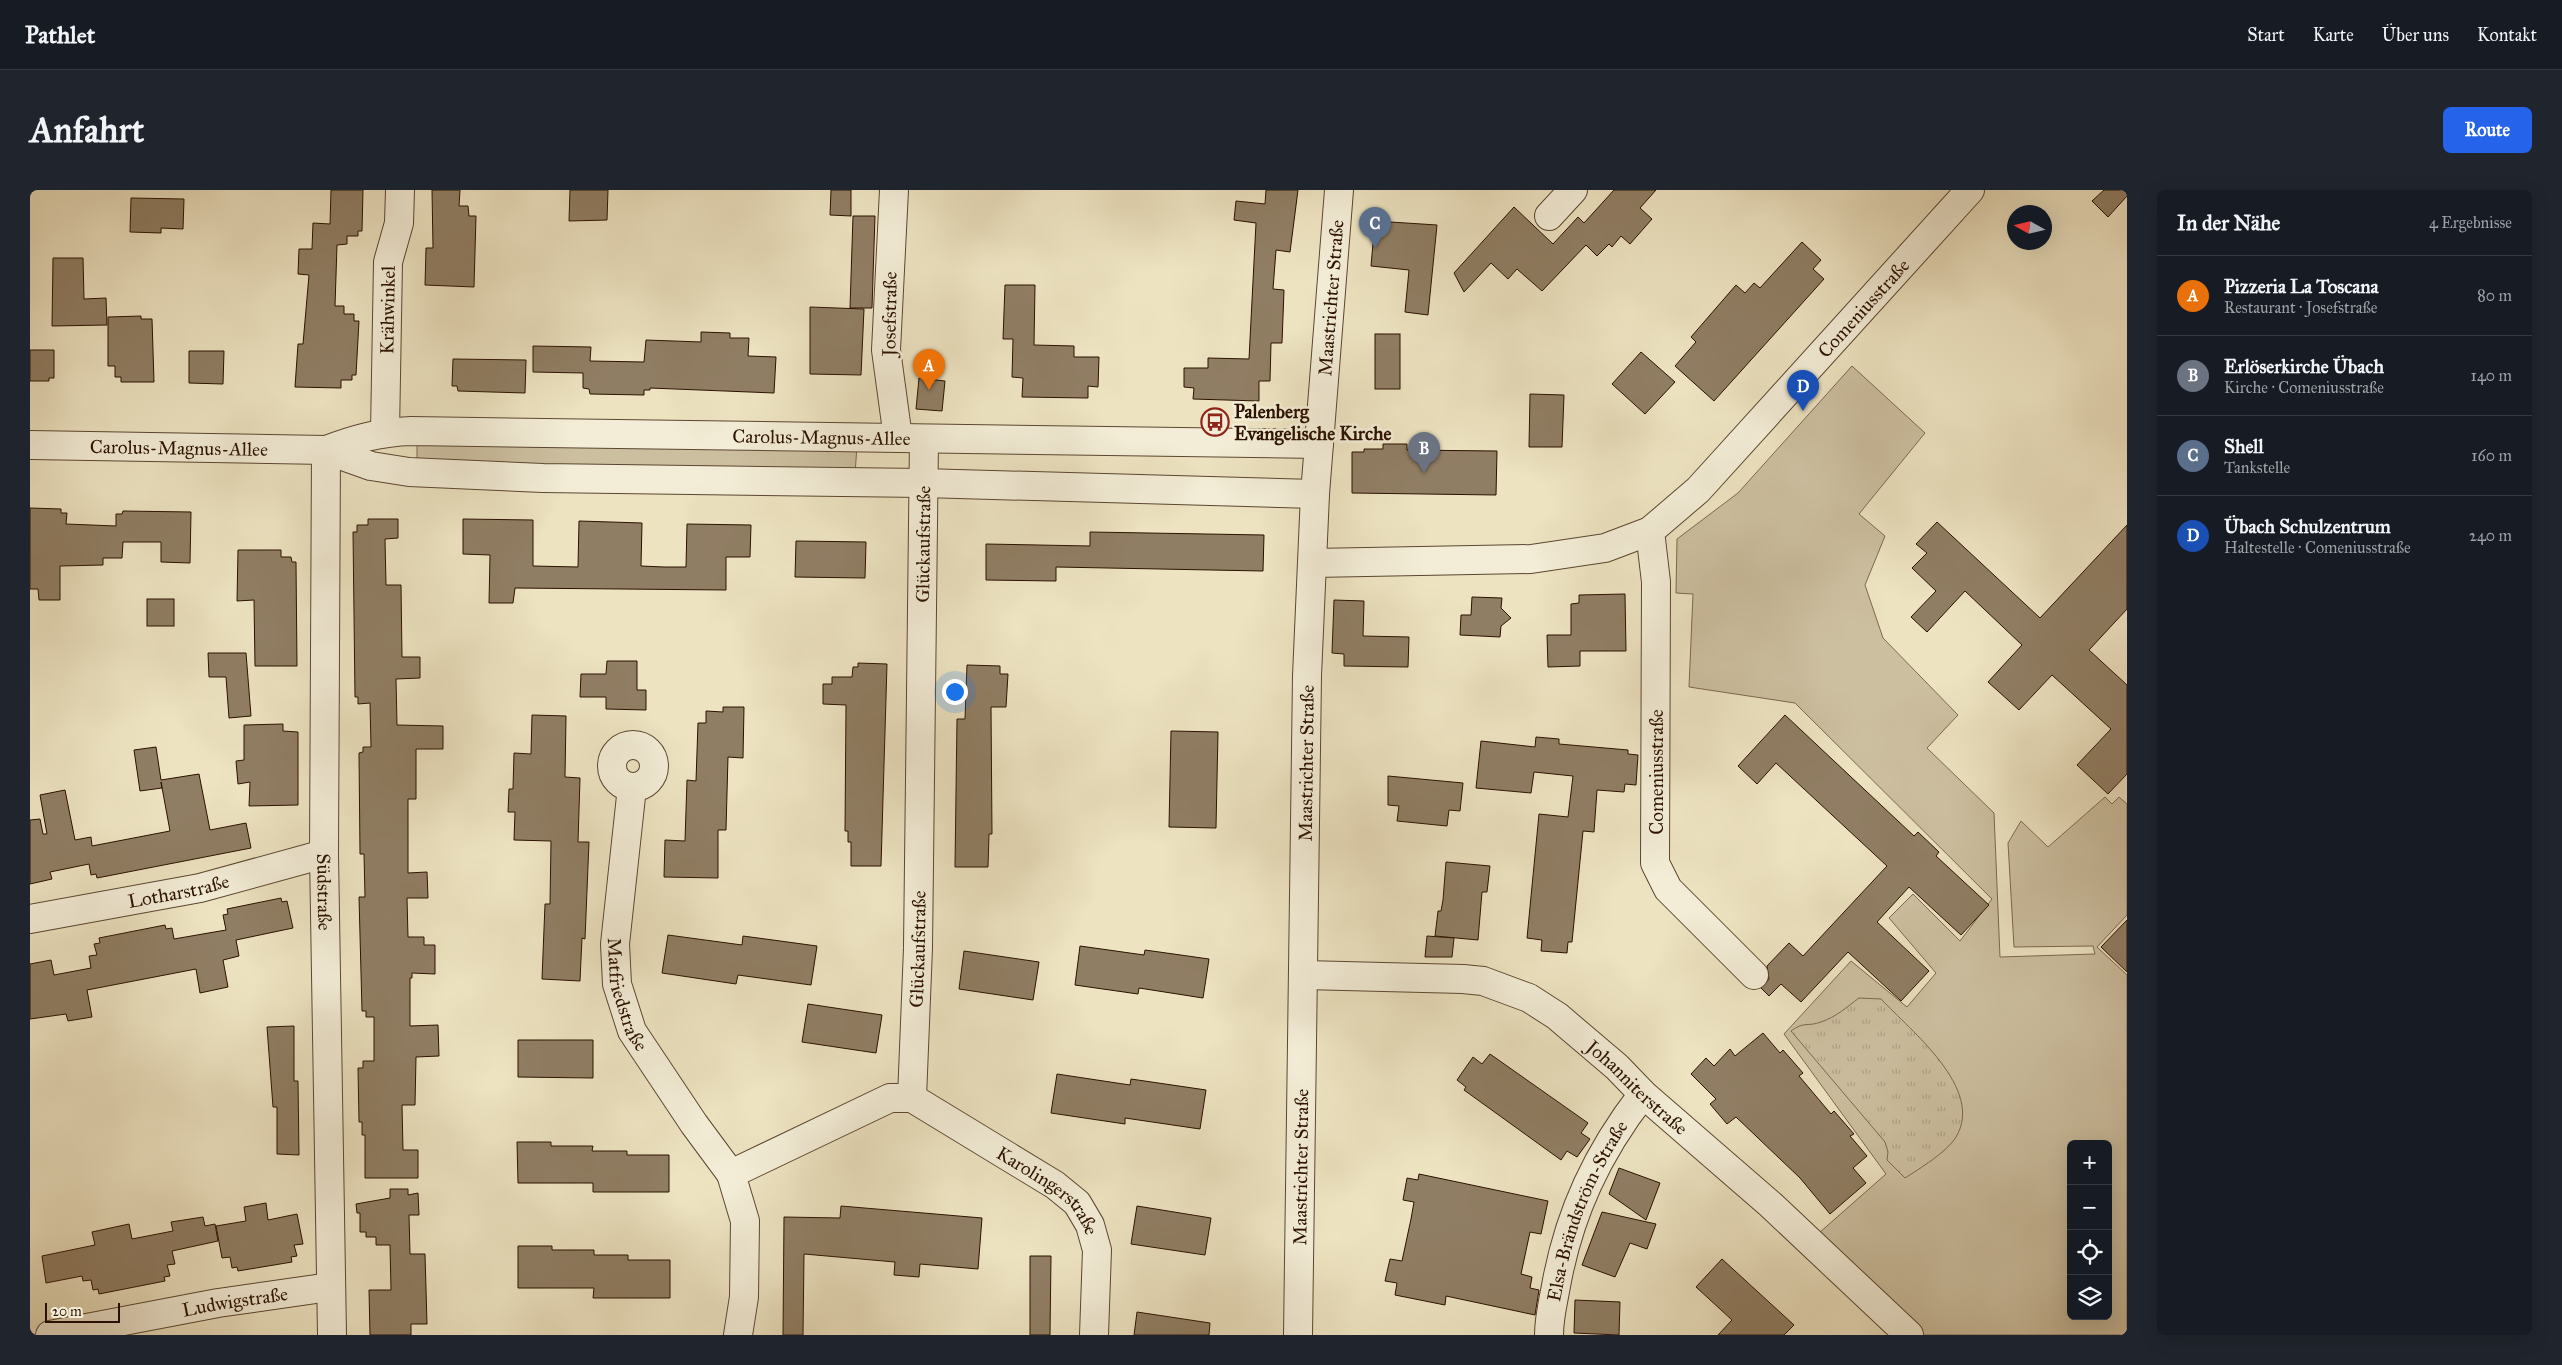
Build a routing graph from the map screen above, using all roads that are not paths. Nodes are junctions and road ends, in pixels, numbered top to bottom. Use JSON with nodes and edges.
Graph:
{"nodes":[{"id":1,"x":400,"y":190,"type":"edge"},
{"id":2,"x":894,"y":190,"type":"edge"},
{"id":3,"x":1339,"y":190,"type":"edge"},
{"id":4,"x":1573,"y":190,"type":"edge"},
{"id":5,"x":1970,"y":190,"type":"edge"},
{"id":6,"x":1549,"y":216,"type":"dead end"},
{"id":7,"x":385,"y":432,"type":"junction"},
{"id":8,"x":911,"y":438,"type":"junction"},
{"id":9,"x":1319,"y":444,"type":"junction"},
{"id":10,"x":30,"y":445,"type":"edge"},
{"id":11,"x":326,"y":450,"type":"junction"},
{"id":12,"x":923,"y":483,"type":"junction"},
{"id":13,"x":1315,"y":494,"type":"junction"},
{"id":14,"x":1650,"y":531,"type":"junction"},
{"id":15,"x":1313,"y":563,"type":"junction"},
{"id":16,"x":632,"y":787,"type":"dead end"},
{"id":17,"x":324,"y":854,"type":"junction"},
{"id":18,"x":30,"y":920,"type":"edge"},
{"id":19,"x":1304,"y":975,"type":"junction"},
{"id":20,"x":1754,"y":975,"type":"dead end"},
{"id":21,"x":1642,"y":1094,"type":"junction"},
{"id":22,"x":912,"y":1098,"type":"junction"},
{"id":23,"x":731,"y":1174,"type":"junction"},
{"id":24,"x":330,"y":1287,"type":"junction"},
{"id":25,"x":50,"y":1335,"type":"edge"},
{"id":26,"x":332,"y":1335,"type":"edge"},
{"id":27,"x":738,"y":1335,"type":"edge"},
{"id":28,"x":1094,"y":1335,"type":"edge"},
{"id":29,"x":1298,"y":1335,"type":"edge"},
{"id":30,"x":1549,"y":1335,"type":"edge"},
{"id":31,"x":1909,"y":1335,"type":"edge"}],
"edges":[{"from":1,"to":7,"type":"street","name":"Krähwinkel"},
{"from":2,"to":8,"type":"street","name":"Josefstraße"},
{"from":3,"to":9,"type":"street","name":"Maastrichter Straße"},
{"from":4,"to":6,"type":"street"},
{"from":5,"to":14,"type":"street","name":"Comeniusstraße"},
{"from":7,"to":8,"type":"street","name":"Carolus-Magnus-Allee"},
{"from":7,"to":11,"type":"street","name":"Carolus-Magnus-Allee"},
{"from":8,"to":9,"type":"street","name":"Carolus-Magnus-Allee"},
{"from":8,"to":12,"type":"street","name":"Glückaufstraße"},
{"from":9,"to":13,"type":"street","name":"Maastrichter Straße"},
{"from":10,"to":11,"type":"street","name":"Carolus-Magnus-Allee"},
{"from":11,"to":12,"type":"street","name":"Carolus-Magnus-Allee"},
{"from":11,"to":17,"type":"street","name":"Südstraße"},
{"from":12,"to":13,"type":"street","name":"Carolus-Magnus-Allee"},
{"from":12,"to":22,"type":"street","name":"Glückaufstraße"},
{"from":13,"to":15,"type":"street","name":"Maastrichter Straße"},
{"from":14,"to":15,"type":"street","name":"Comeniusstraße"},
{"from":14,"to":20,"type":"street","name":"Comeniusstraße"},
{"from":15,"to":19,"type":"street","name":"Maastrichter Straße"},
{"from":16,"to":23,"type":"street","name":"Matfriedstraße"},
{"from":17,"to":18,"type":"street","name":"Lotharstraße"},
{"from":17,"to":24,"type":"street","name":"Südstraße"},
{"from":19,"to":21,"type":"street","name":"Johanniterstraße"},
{"from":19,"to":29,"type":"street","name":"Maastrichter Straße"},
{"from":21,"to":30,"type":"street","name":"Elsa-Brändström-Straße"},
{"from":21,"to":31,"type":"street","name":"Johanniterstraße"},
{"from":22,"to":23,"type":"street"},
{"from":22,"to":28,"type":"street","name":"Karolingerstraße"},
{"from":23,"to":27,"type":"street"},
{"from":24,"to":25,"type":"street","name":"Ludwigstraße"},
{"from":24,"to":26,"type":"street","name":"Südstraße"}]}
